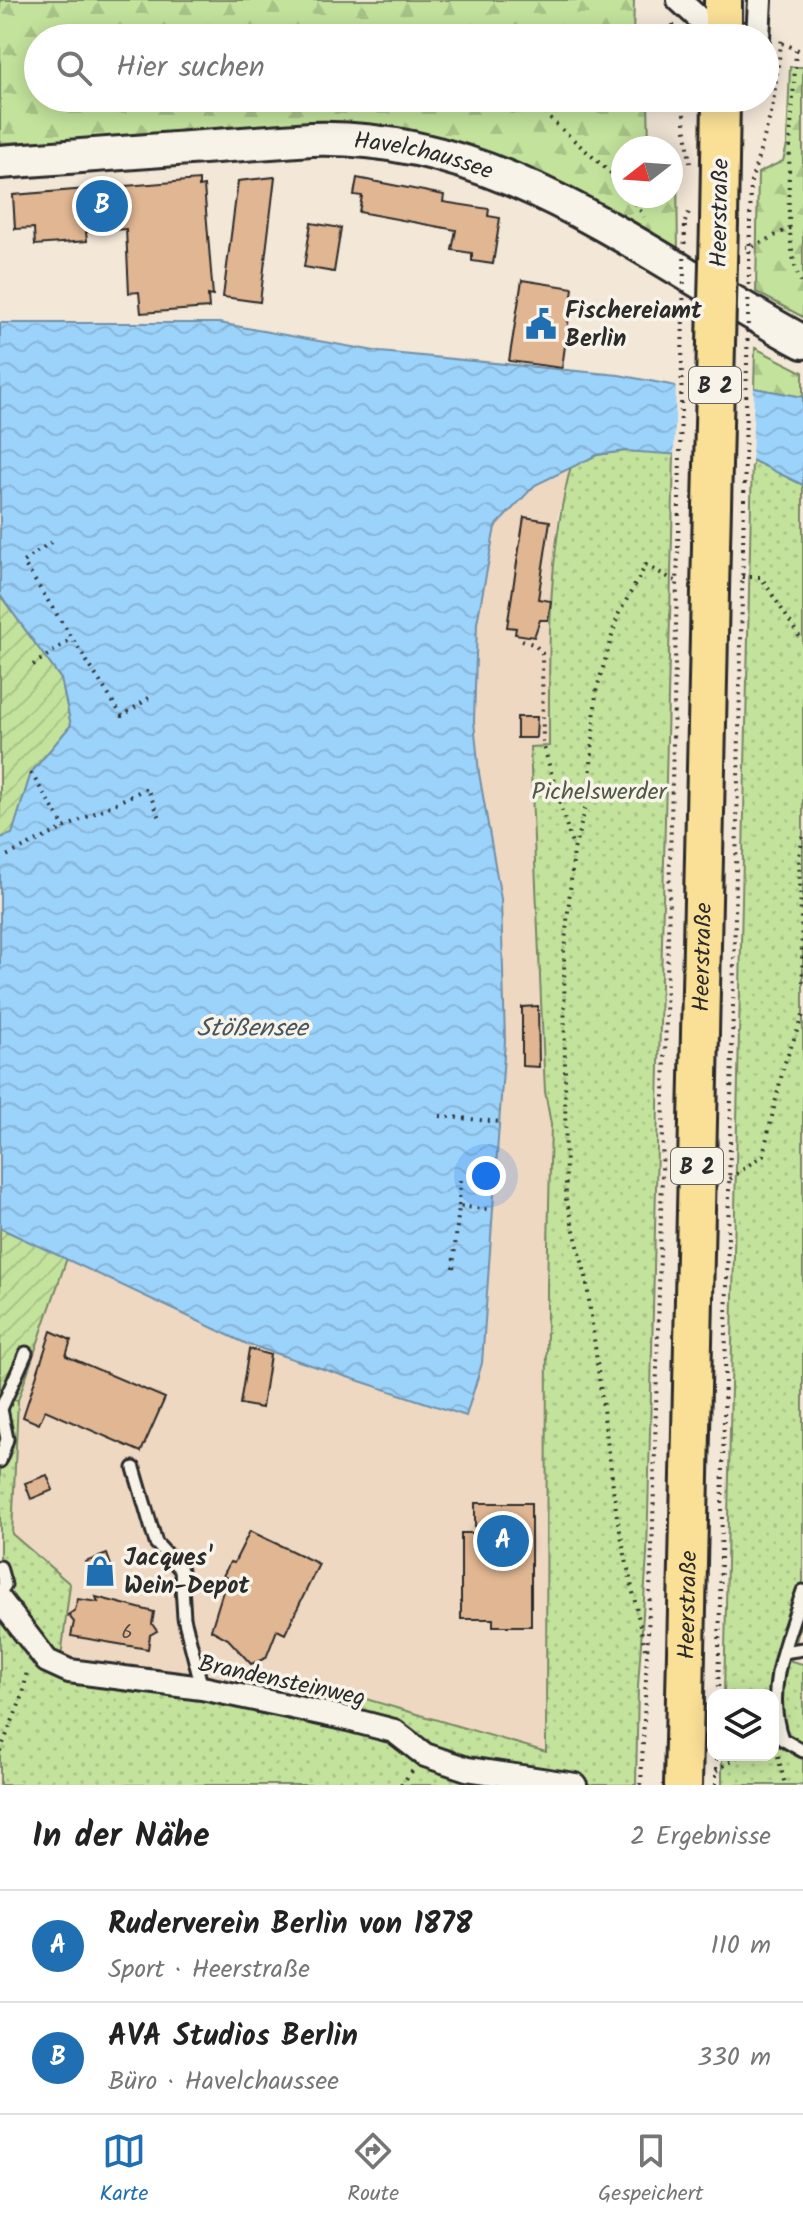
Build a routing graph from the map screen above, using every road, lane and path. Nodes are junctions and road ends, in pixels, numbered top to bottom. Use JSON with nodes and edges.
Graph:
{"nodes":[{"id":1,"x":679,"y":0,"type":"edge"},
{"id":2,"x":723,"y":0,"type":"edge"},
{"id":3,"x":760,"y":0,"type":"edge"},
{"id":4,"x":706,"y":24,"type":"edge"},
{"id":5,"x":722,"y":24,"type":"edge"},
{"id":6,"x":759,"y":24,"type":"edge"},
{"id":7,"x":796,"y":50,"type":"junction"},
{"id":8,"x":803,"y":52,"type":"edge"},
{"id":9,"x":779,"y":63,"type":"edge"},
{"id":10,"x":545,"y":112,"type":"edge"},
{"id":11,"x":684,"y":112,"type":"edge"},
{"id":12,"x":724,"y":112,"type":"edge"},
{"id":13,"x":771,"y":112,"type":"edge"},
{"id":14,"x":0,"y":162,"type":"edge"},
{"id":15,"x":691,"y":170,"type":"dead end"},
{"id":16,"x":611,"y":173,"type":"edge"},
{"id":17,"x":711,"y":219,"type":"junction"},
{"id":18,"x":790,"y":228,"type":"junction"},
{"id":19,"x":753,"y":247,"type":"dead end"},
{"id":20,"x":803,"y":285,"type":"edge"},
{"id":21,"x":803,"y":342,"type":"edge"},
{"id":22,"x":51,"y":542,"type":"dead end"},
{"id":23,"x":711,"y":548,"type":"junction"},
{"id":24,"x":742,"y":577,"type":"junction"},
{"id":25,"x":677,"y":582,"type":"junction"},
{"id":26,"x":72,"y":638,"type":"junction"},
{"id":27,"x":522,"y":640,"type":"dead end"},
{"id":28,"x":803,"y":642,"type":"edge"},
{"id":29,"x":33,"y":665,"type":"dead end"},
{"id":30,"x":149,"y":698,"type":"dead end"},
{"id":31,"x":31,"y":773,"type":"dead end"},
{"id":32,"x":161,"y":820,"type":"dead end"},
{"id":33,"x":65,"y":828,"type":"junction"},
{"id":34,"x":803,"y":837,"type":"edge"},
{"id":35,"x":574,"y":850,"type":"junction"},
{"id":36,"x":0,"y":859,"type":"edge"},
{"id":37,"x":803,"y":986,"type":"edge"},
{"id":38,"x":803,"y":1015,"type":"edge"},
{"id":39,"x":440,"y":1116,"type":"dead end"},
{"id":40,"x":500,"y":1122,"type":"dead end"},
{"id":41,"x":460,"y":1178,"type":"dead end"},
{"id":42,"x":729,"y":1180,"type":"junction"},
{"id":43,"x":459,"y":1206,"type":"junction"},
{"id":44,"x":492,"y":1210,"type":"dead end"},
{"id":45,"x":453,"y":1268,"type":"dead end"},
{"id":46,"x":26,"y":1353,"type":"dead end"},
{"id":47,"x":0,"y":1461,"type":"edge"},
{"id":48,"x":134,"y":1468,"type":"dead end"},
{"id":49,"x":0,"y":1567,"type":"edge"},
{"id":50,"x":803,"y":1591,"type":"edge"},
{"id":51,"x":0,"y":1592,"type":"edge"},
{"id":52,"x":0,"y":1600,"type":"edge"},
{"id":53,"x":31,"y":1642,"type":"junction"},
{"id":54,"x":803,"y":1649,"type":"edge"},
{"id":55,"x":783,"y":1652,"type":"junction"},
{"id":56,"x":646,"y":1655,"type":"junction"},
{"id":57,"x":650,"y":1667,"type":"dead end"},
{"id":58,"x":202,"y":1688,"type":"junction"},
{"id":59,"x":718,"y":1689,"type":"edge"},
{"id":60,"x":782,"y":1739,"type":"junction"},
{"id":61,"x":0,"y":1751,"type":"edge"},
{"id":62,"x":803,"y":1751,"type":"edge"},
{"id":63,"x":716,"y":1761,"type":"edge"},
{"id":64,"x":731,"y":1761,"type":"edge"},
{"id":65,"x":716,"y":1771,"type":"junction"},
{"id":66,"x":575,"y":1785,"type":"edge"},
{"id":67,"x":641,"y":1785,"type":"edge"},
{"id":68,"x":683,"y":1785,"type":"edge"},
{"id":69,"x":716,"y":1785,"type":"edge"},
{"id":70,"x":785,"y":1785,"type":"edge"}],
"edges":[{"from":1,"to":4,"type":"street"},
{"from":2,"to":5,"type":"main road"},
{"from":3,"to":6,"type":"street"},
{"from":7,"to":8,"type":"path"},
{"from":7,"to":9,"type":"path"},
{"from":7,"to":18,"type":"path"},
{"from":10,"to":16,"type":"path"},
{"from":11,"to":15,"type":"path"},
{"from":12,"to":17,"type":"main road","name":"Heerstraße","number":"B 2"},
{"from":13,"to":17,"type":"path"},
{"from":14,"to":21,"type":"street","name":"Havelchaussee"},
{"from":17,"to":23,"type":"main road","name":"Heerstraße","number":"B 2","bridge":true},
{"from":17,"to":23,"type":"path","bridge":true},
{"from":17,"to":23,"type":"path","bridge":true},
{"from":18,"to":19,"type":"path"},
{"from":18,"to":20,"type":"path"},
{"from":22,"to":26,"type":"path"},
{"from":23,"to":24,"type":"path"},
{"from":23,"to":25,"type":"path"},
{"from":23,"to":68,"type":"main road","name":"Heerstraße","number":"B 2"},
{"from":24,"to":28,"type":"path"},
{"from":24,"to":42,"type":"path"},
{"from":25,"to":35,"type":"path"},
{"from":25,"to":56,"type":"path"},
{"from":26,"to":29,"type":"path"},
{"from":26,"to":30,"type":"path"},
{"from":27,"to":35,"type":"path"},
{"from":31,"to":33,"type":"path"},
{"from":32,"to":33,"type":"path"},
{"from":33,"to":36,"type":"path"},
{"from":34,"to":37,"type":"path"},
{"from":35,"to":56,"type":"path"},
{"from":38,"to":42,"type":"path"},
{"from":39,"to":40,"type":"path"},
{"from":41,"to":43,"type":"path"},
{"from":42,"to":59,"type":"path"},
{"from":43,"to":44,"type":"path"},
{"from":43,"to":45,"type":"path"},
{"from":46,"to":47,"type":"lane"},
{"from":48,"to":58,"type":"lane"},
{"from":49,"to":51,"type":"lane"},
{"from":50,"to":55,"type":"lane"},
{"from":52,"to":53,"type":"street","name":"Brandensteinweg"},
{"from":53,"to":58,"type":"street","name":"Brandensteinweg"},
{"from":53,"to":61,"type":"path"},
{"from":54,"to":55,"type":"lane"},
{"from":55,"to":60,"type":"lane"},
{"from":56,"to":57,"type":"path"},
{"from":56,"to":67,"type":"path"},
{"from":58,"to":66,"type":"street","name":"Brandensteinweg"},
{"from":60,"to":62,"type":"lane"},
{"from":60,"to":70,"type":"path"},
{"from":63,"to":65,"type":"path"},
{"from":64,"to":65,"type":"path"},
{"from":65,"to":69,"type":"path"}]}
